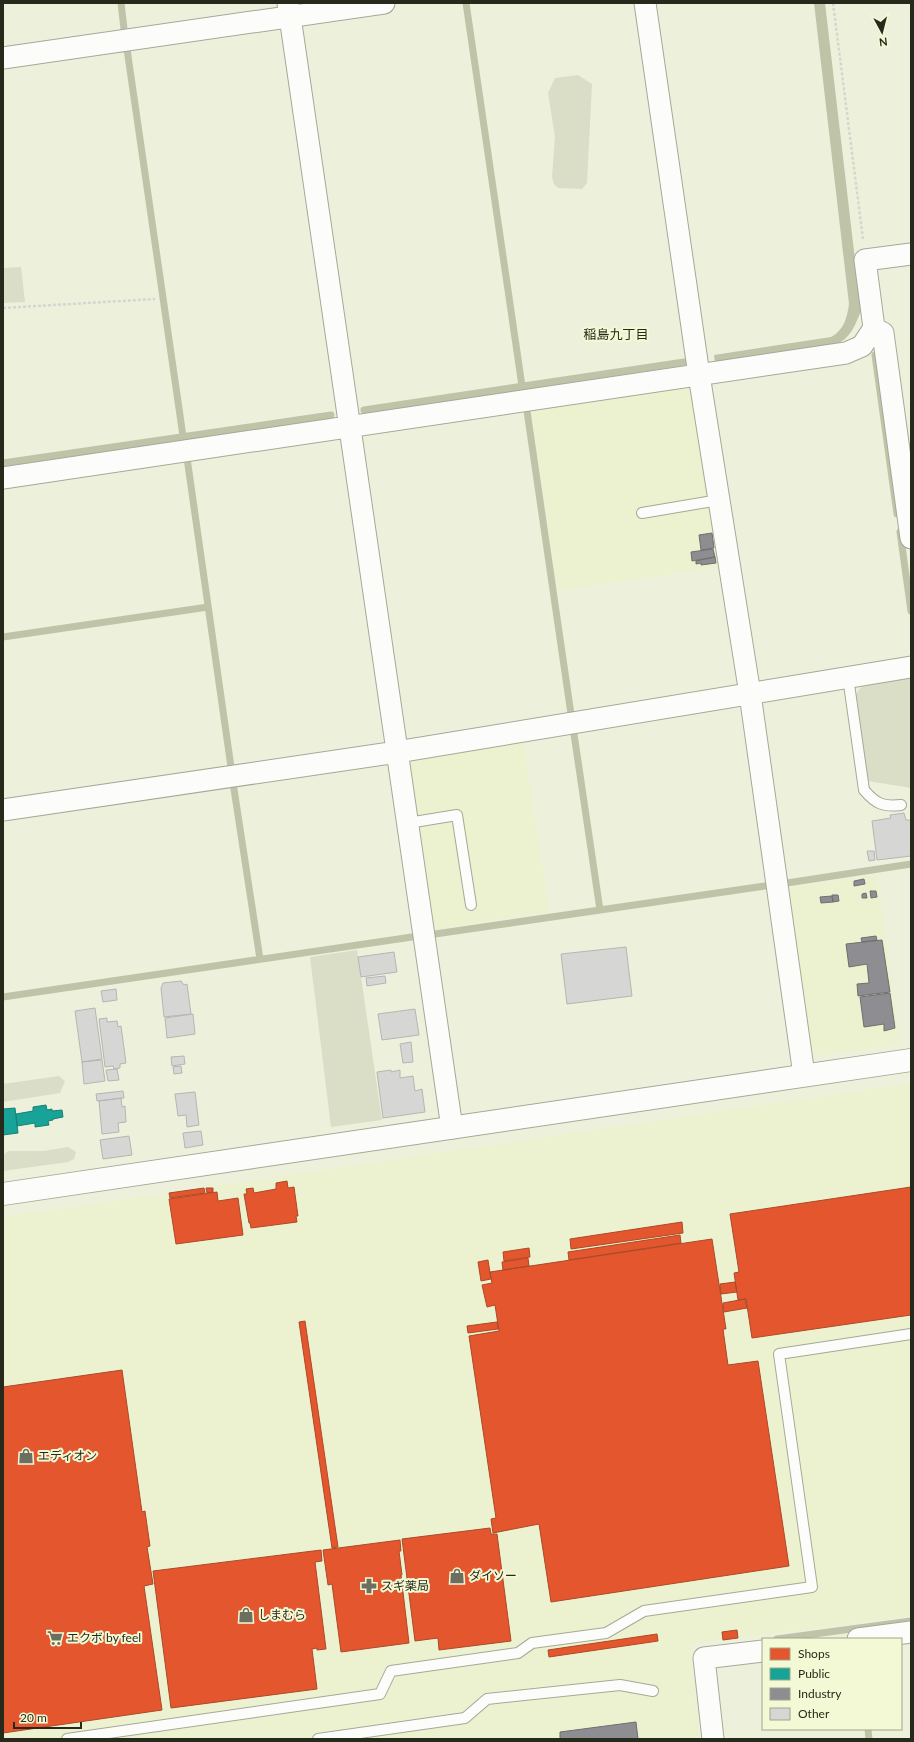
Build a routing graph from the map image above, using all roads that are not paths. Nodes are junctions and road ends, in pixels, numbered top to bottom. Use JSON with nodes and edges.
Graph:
{"nodes":[{"id":1,"x":384,"y":3,"type":"edge"},
{"id":2,"x":645,"y":3,"type":"edge"},
{"id":3,"x":289,"y":10,"type":"edge"},
{"id":4,"x":3,"y":58,"type":"edge"},
{"id":5,"x":911,"y":254,"type":"edge"},
{"id":6,"x":874,"y":328,"type":"junction"},
{"id":7,"x":699,"y":375,"type":"junction"},
{"id":8,"x":350,"y":426,"type":"junction"},
{"id":9,"x":3,"y":478,"type":"edge"},
{"id":10,"x":719,"y":500,"type":"junction"},
{"id":11,"x":642,"y":512,"type":"dead end"},
{"id":12,"x":911,"y":538,"type":"edge"},
{"id":13,"x":911,"y":667,"type":"edge"},
{"id":14,"x":848,"y":677,"type":"junction"},
{"id":15,"x":750,"y":694,"type":"junction"},
{"id":16,"x":397,"y":752,"type":"junction"},
{"id":17,"x":901,"y":805,"type":"dead end"},
{"id":18,"x":3,"y":810,"type":"edge"},
{"id":19,"x":408,"y":823,"type":"junction"},
{"id":20,"x":471,"y":905,"type":"dead end"},
{"id":21,"x":911,"y":1060,"type":"edge"},
{"id":22,"x":804,"y":1075,"type":"junction"},
{"id":23,"x":452,"y":1128,"type":"junction"},
{"id":24,"x":3,"y":1194,"type":"edge"},
{"id":25,"x":911,"y":1334,"type":"edge"},
{"id":26,"x":911,"y":1632,"type":"edge"},
{"id":27,"x":866,"y":1638,"type":"edge"},
{"id":28,"x":762,"y":1651,"type":"edge"},
{"id":29,"x":653,"y":1692,"type":"dead end"},
{"id":30,"x":67,"y":1739,"type":"edge"},
{"id":31,"x":318,"y":1739,"type":"edge"},
{"id":32,"x":713,"y":1739,"type":"edge"}],
"edges":[{"from":1,"to":3,"type":"street"},
{"from":2,"to":7,"type":"street"},
{"from":3,"to":4,"type":"street"},
{"from":3,"to":8,"type":"street"},
{"from":5,"to":6,"type":"street"},
{"from":6,"to":7,"type":"street"},
{"from":6,"to":12,"type":"street"},
{"from":7,"to":8,"type":"street"},
{"from":7,"to":10,"type":"street"},
{"from":8,"to":9,"type":"street"},
{"from":8,"to":16,"type":"street"},
{"from":10,"to":11,"type":"lane"},
{"from":10,"to":15,"type":"street"},
{"from":13,"to":14,"type":"street"},
{"from":14,"to":15,"type":"street"},
{"from":14,"to":17,"type":"lane"},
{"from":15,"to":16,"type":"street"},
{"from":15,"to":22,"type":"street"},
{"from":16,"to":18,"type":"street"},
{"from":16,"to":19,"type":"street"},
{"from":19,"to":20,"type":"lane"},
{"from":19,"to":23,"type":"street"},
{"from":21,"to":22,"type":"street"},
{"from":22,"to":23,"type":"street"},
{"from":23,"to":24,"type":"street"},
{"from":25,"to":30,"type":"lane"},
{"from":26,"to":27,"type":"street"},
{"from":28,"to":32,"type":"street"},
{"from":29,"to":31,"type":"lane"}]}
